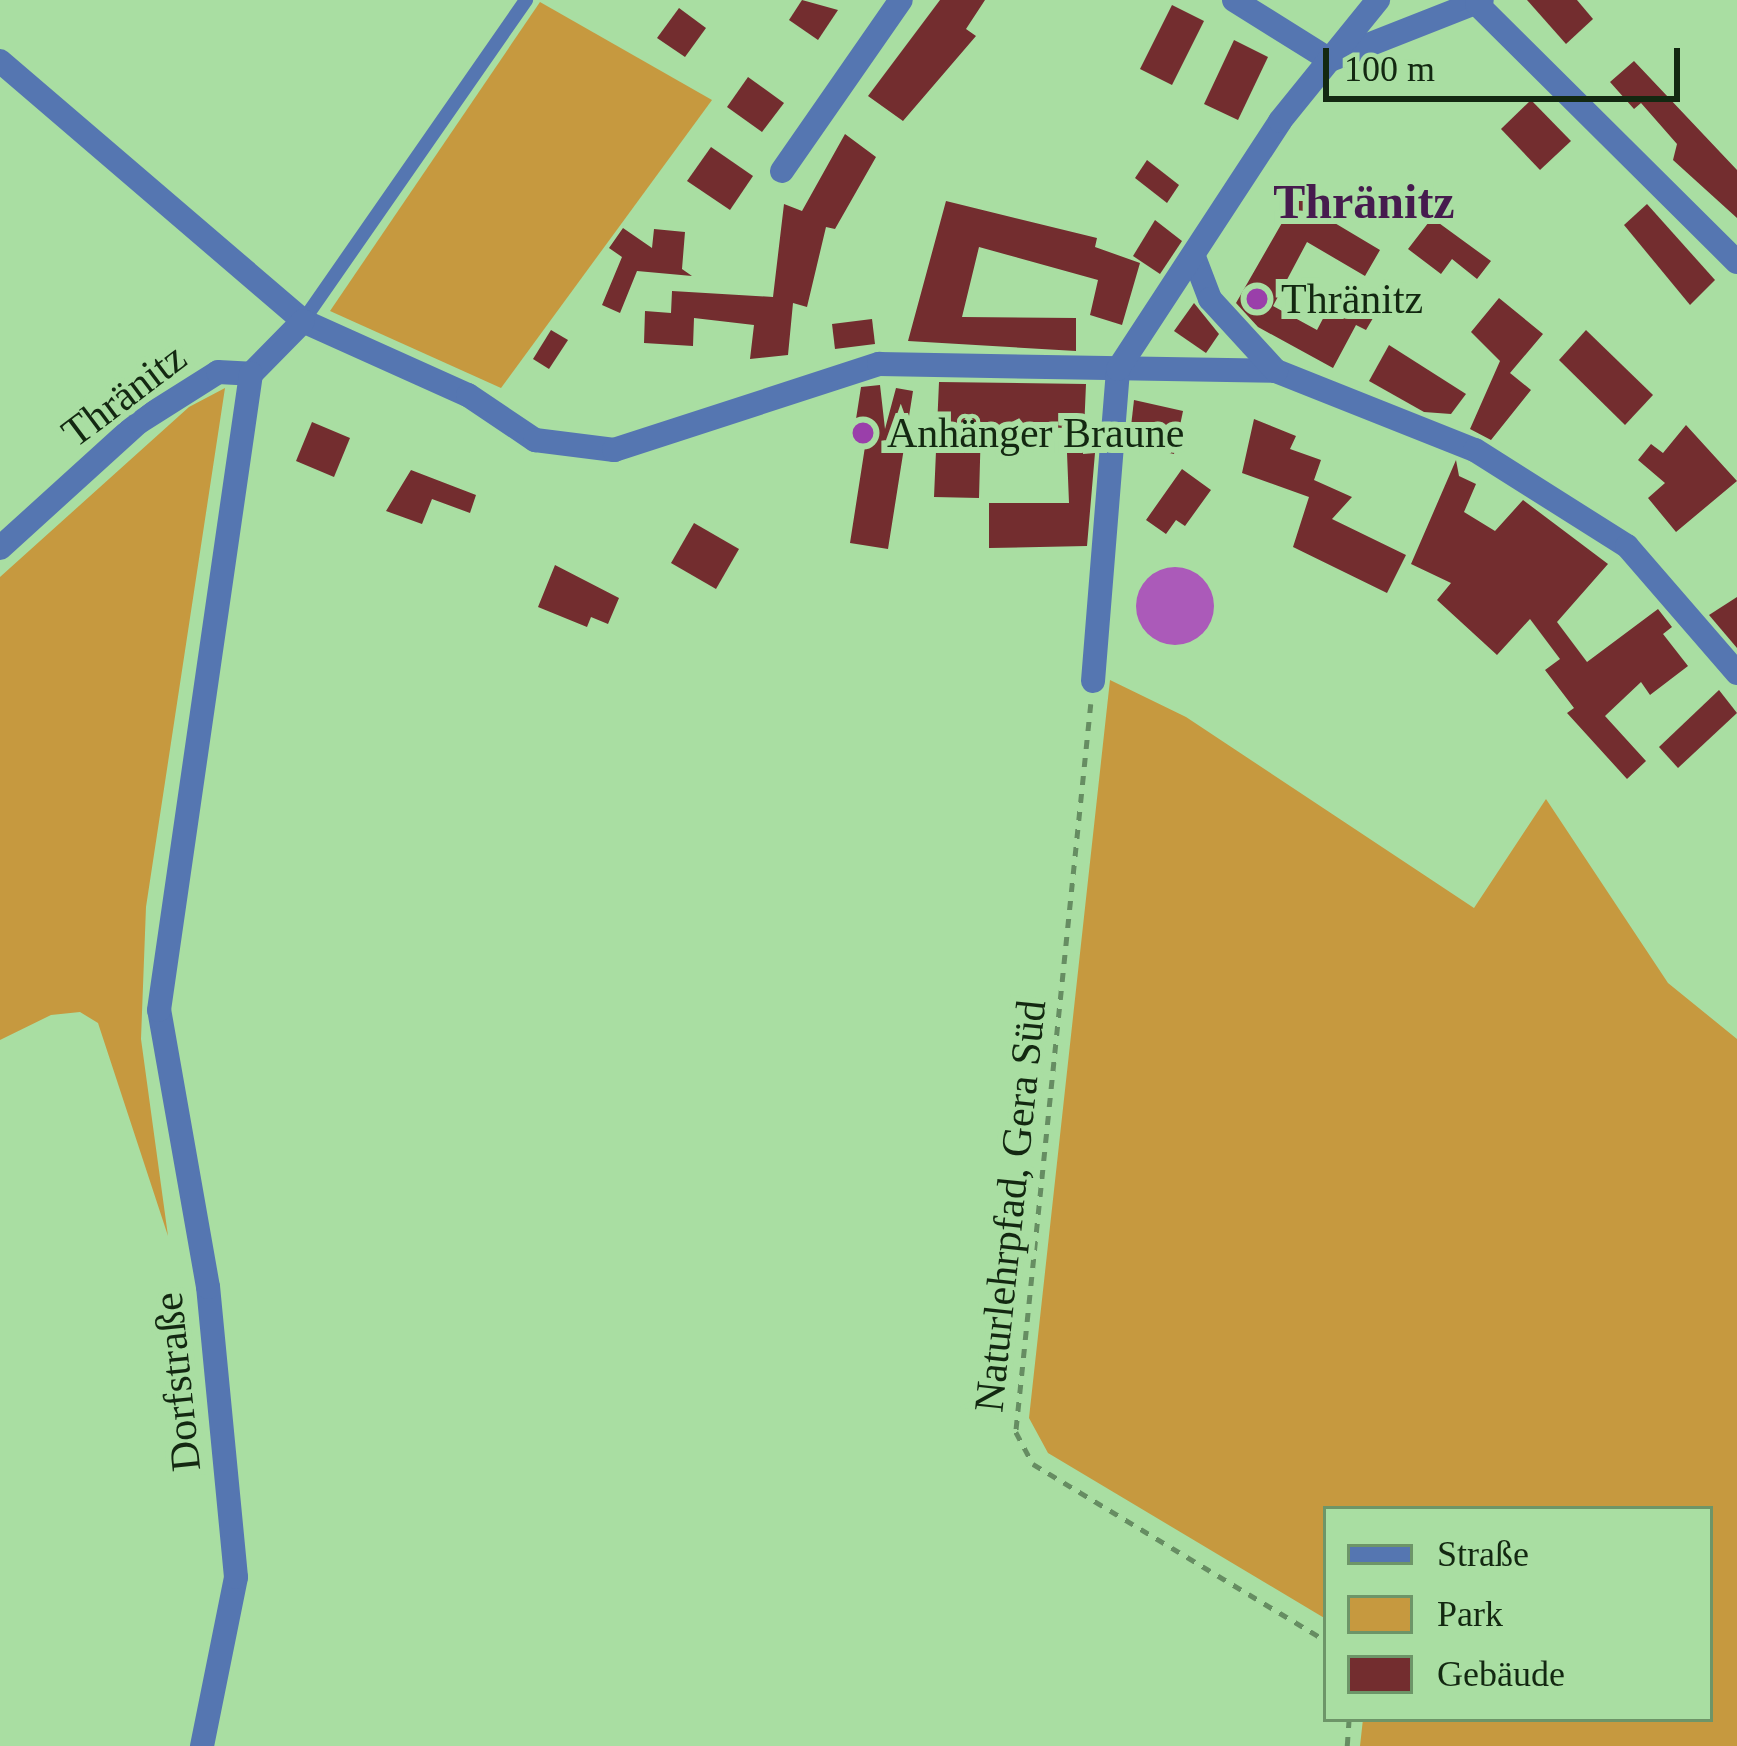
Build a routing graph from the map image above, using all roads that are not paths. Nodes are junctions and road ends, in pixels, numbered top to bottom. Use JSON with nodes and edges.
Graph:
{"nodes":[{"id":1,"x":526,"y":0,"type":"edge"},
{"id":2,"x":902,"y":0,"type":"edge"},
{"id":3,"x":1234,"y":0,"type":"edge"},
{"id":4,"x":1378,"y":0,"type":"edge"},
{"id":5,"x":1479,"y":2,"type":"edge"},
{"id":6,"x":1330,"y":60,"type":"junction"},
{"id":7,"x":0,"y":61,"type":"edge"},
{"id":8,"x":782,"y":171,"type":"dead end"},
{"id":9,"x":1194,"y":257,"type":"junction"},
{"id":10,"x":1737,"y":262,"type":"edge"},
{"id":11,"x":303,"y":321,"type":"junction"},
{"id":12,"x":1118,"y":368,"type":"junction"},
{"id":13,"x":1276,"y":371,"type":"junction"},
{"id":14,"x":251,"y":374,"type":"junction"},
{"id":15,"x":0,"y":548,"type":"edge"},
{"id":16,"x":1737,"y":673,"type":"edge"},
{"id":17,"x":1093,"y":681,"type":"road end"},
{"id":18,"x":202,"y":1746,"type":"edge"}],
"edges":[{"from":1,"to":11,"type":"lane"},
{"from":2,"to":8,"type":"street"},
{"from":3,"to":6,"type":"street"},
{"from":4,"to":6,"type":"street"},
{"from":5,"to":6,"type":"street"},
{"from":5,"to":10,"type":"street"},
{"from":6,"to":9,"type":"street"},
{"from":7,"to":11,"type":"street"},
{"from":9,"to":12,"type":"street"},
{"from":9,"to":13,"type":"street"},
{"from":11,"to":12,"type":"street"},
{"from":11,"to":14,"type":"street","name":"Thränitz"},
{"from":12,"to":13,"type":"street"},
{"from":12,"to":17,"type":"street"},
{"from":13,"to":16,"type":"street"},
{"from":14,"to":15,"type":"street","name":"Thränitz"},
{"from":14,"to":18,"type":"street","name":"Dorfstraße"}]}
